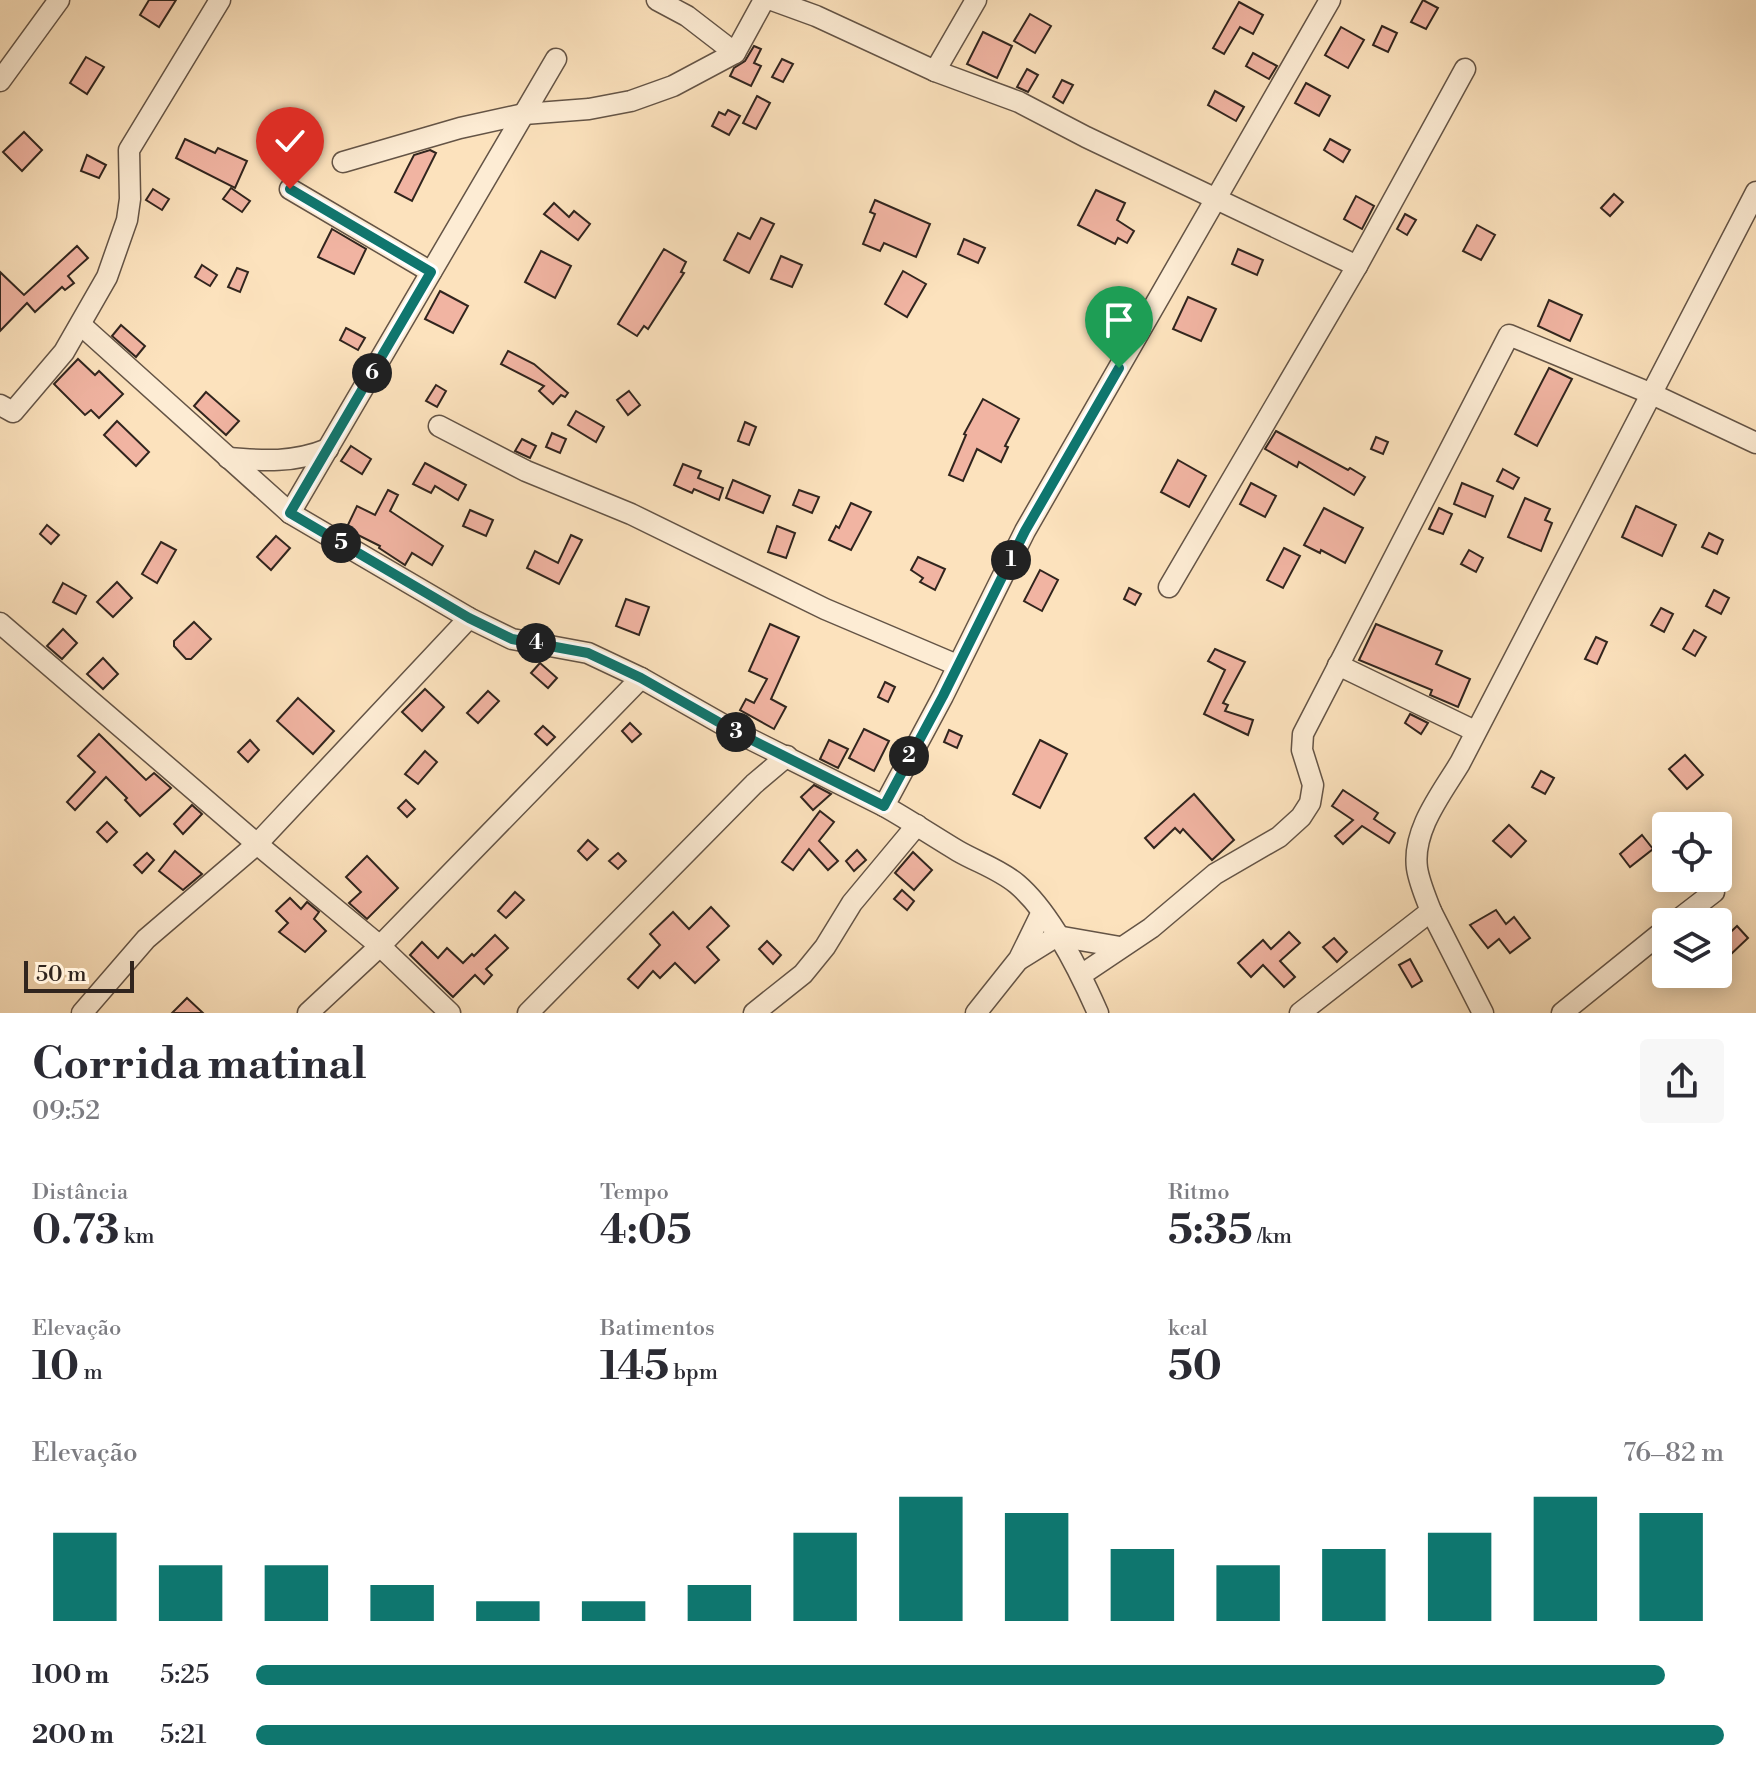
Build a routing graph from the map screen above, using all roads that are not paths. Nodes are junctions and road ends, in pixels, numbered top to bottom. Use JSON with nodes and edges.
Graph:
{"nodes":[{"id":1,"x":59,"y":0,"type":"edge"},
{"id":2,"x":220,"y":0,"type":"edge"},
{"id":3,"x":657,"y":0,"type":"edge"},
{"id":4,"x":764,"y":0,"type":"edge"},
{"id":5,"x":772,"y":0,"type":"edge"},
{"id":6,"x":976,"y":0,"type":"edge"},
{"id":7,"x":1330,"y":0,"type":"edge"},
{"id":8,"x":735,"y":53,"type":"junction"},
{"id":9,"x":556,"y":59,"type":"dead end"},
{"id":10,"x":1465,"y":69,"type":"dead end"},
{"id":11,"x":935,"y":71,"type":"junction"},
{"id":12,"x":0,"y":81,"type":"edge"},
{"id":13,"x":524,"y":114,"type":"junction"},
{"id":14,"x":343,"y":162,"type":"dead end"},
{"id":15,"x":290,"y":189,"type":"dead end"},
{"id":16,"x":1756,"y":192,"type":"edge"},
{"id":17,"x":1215,"y":199,"type":"junction"},
{"id":18,"x":1357,"y":266,"type":"junction"},
{"id":19,"x":431,"y":272,"type":"junction"},
{"id":20,"x":81,"y":325,"type":"junction"},
{"id":21,"x":1652,"y":394,"type":"junction"},
{"id":22,"x":0,"y":405,"type":"edge"},
{"id":23,"x":439,"y":426,"type":"dead end"},
{"id":24,"x":1756,"y":443,"type":"edge"},
{"id":25,"x":328,"y":449,"type":"junction"},
{"id":26,"x":228,"y":458,"type":"junction"},
{"id":27,"x":290,"y":513,"type":"junction"},
{"id":28,"x":1169,"y":587,"type":"dead end"},
{"id":29,"x":469,"y":618,"type":"junction"},
{"id":30,"x":0,"y":623,"type":"edge"},
{"id":31,"x":957,"y":665,"type":"junction"},
{"id":32,"x":1338,"y":665,"type":"junction"},
{"id":33,"x":641,"y":678,"type":"junction"},
{"id":34,"x":1475,"y":731,"type":"junction"},
{"id":35,"x":787,"y":756,"type":"junction"},
{"id":36,"x":884,"y":806,"type":"junction"},
{"id":37,"x":917,"y":825,"type":"junction"},
{"id":38,"x":257,"y":844,"type":"junction"},
{"id":39,"x":1714,"y":892,"type":"dead end"},
{"id":40,"x":1693,"y":908,"type":"edge"},
{"id":41,"x":1431,"y":911,"type":"junction"},
{"id":42,"x":1042,"y":912,"type":"junction"},
{"id":43,"x":1057,"y":936,"type":"junction"},
{"id":44,"x":1652,"y":940,"type":"edge"},
{"id":45,"x":380,"y":946,"type":"junction"},
{"id":46,"x":1120,"y":947,"type":"junction"},
{"id":47,"x":1019,"y":959,"type":"junction"},
{"id":48,"x":1081,"y":975,"type":"junction"},
{"id":49,"x":82,"y":1013,"type":"edge"},
{"id":50,"x":308,"y":1013,"type":"edge"},
{"id":51,"x":450,"y":1013,"type":"edge"},
{"id":52,"x":528,"y":1013,"type":"edge"},
{"id":53,"x":754,"y":1013,"type":"edge"},
{"id":54,"x":976,"y":1013,"type":"edge"},
{"id":55,"x":1098,"y":1013,"type":"edge"},
{"id":56,"x":1300,"y":1013,"type":"edge"},
{"id":57,"x":1483,"y":1013,"type":"edge"},
{"id":58,"x":1562,"y":1013,"type":"edge"}],
"edges":[{"from":1,"to":12,"type":"street"},
{"from":2,"to":20,"type":"street"},
{"from":3,"to":8,"type":"street"},
{"from":4,"to":8,"type":"street"},
{"from":5,"to":11,"type":"street"},
{"from":6,"to":11,"type":"street"},
{"from":7,"to":17,"type":"street"},
{"from":8,"to":13,"type":"street"},
{"from":9,"to":13,"type":"street"},
{"from":10,"to":18,"type":"street"},
{"from":11,"to":17,"type":"street"},
{"from":13,"to":14,"type":"street"},
{"from":13,"to":19,"type":"street"},
{"from":15,"to":19,"type":"street"},
{"from":16,"to":21,"type":"street"},
{"from":17,"to":18,"type":"street"},
{"from":17,"to":31,"type":"street"},
{"from":18,"to":28,"type":"street"},
{"from":19,"to":25,"type":"street"},
{"from":20,"to":22,"type":"street"},
{"from":20,"to":26,"type":"street"},
{"from":21,"to":24,"type":"street"},
{"from":21,"to":32,"type":"street"},
{"from":21,"to":34,"type":"street"},
{"from":23,"to":31,"type":"street"},
{"from":25,"to":26,"type":"street"},
{"from":25,"to":27,"type":"street"},
{"from":26,"to":27,"type":"street"},
{"from":27,"to":29,"type":"street"},
{"from":29,"to":33,"type":"street"},
{"from":29,"to":38,"type":"street"},
{"from":30,"to":38,"type":"street"},
{"from":31,"to":36,"type":"street"},
{"from":32,"to":34,"type":"street"},
{"from":32,"to":46,"type":"street"},
{"from":33,"to":35,"type":"street"},
{"from":33,"to":45,"type":"street"},
{"from":34,"to":41,"type":"street"},
{"from":35,"to":36,"type":"street"},
{"from":35,"to":52,"type":"street"},
{"from":36,"to":37,"type":"street"},
{"from":37,"to":42,"type":"street"},
{"from":37,"to":53,"type":"street"},
{"from":38,"to":45,"type":"street"},
{"from":38,"to":49,"type":"street"},
{"from":39,"to":40,"type":"street"},
{"from":41,"to":56,"type":"street"},
{"from":41,"to":57,"type":"street"},
{"from":42,"to":43,"type":"street"},
{"from":42,"to":47,"type":"street"},
{"from":43,"to":46,"type":"street"},
{"from":43,"to":47,"type":"street"},
{"from":43,"to":48,"type":"street"},
{"from":44,"to":58,"type":"street"},
{"from":45,"to":50,"type":"street"},
{"from":45,"to":51,"type":"street"},
{"from":46,"to":48,"type":"street"},
{"from":47,"to":54,"type":"street"},
{"from":48,"to":55,"type":"street"}]}
